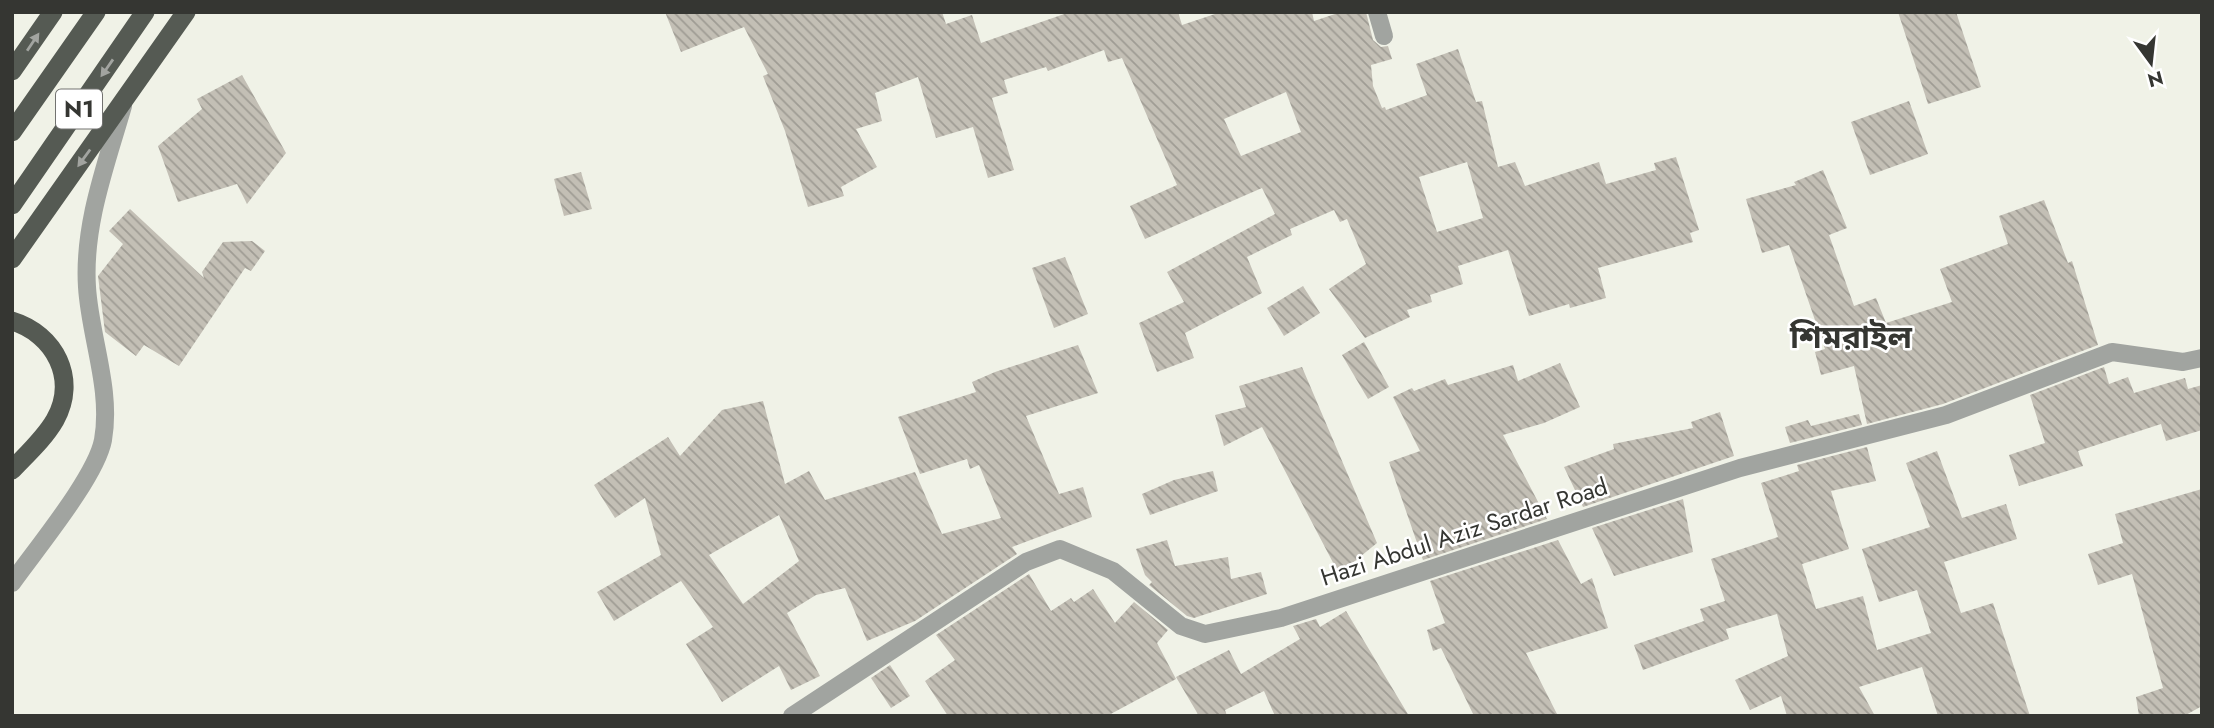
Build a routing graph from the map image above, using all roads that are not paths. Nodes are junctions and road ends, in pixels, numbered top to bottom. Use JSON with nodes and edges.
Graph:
{"nodes":[{"id":1,"x":53,"y":12,"type":"edge"},
{"id":2,"x":96,"y":12,"type":"edge"},
{"id":3,"x":145,"y":12,"type":"edge"},
{"id":4,"x":186,"y":12,"type":"edge"},
{"id":5,"x":1377,"y":12,"type":"edge"},
{"id":6,"x":1384,"y":36,"type":"dead end"},
{"id":7,"x":12,"y":71,"type":"edge"},
{"id":8,"x":124,"y":103,"type":"junction"},
{"id":9,"x":12,"y":132,"type":"edge"},
{"id":10,"x":12,"y":205,"type":"edge"},
{"id":11,"x":12,"y":259,"type":"edge"},
{"id":12,"x":12,"y":321,"type":"edge"},
{"id":13,"x":2202,"y":358,"type":"edge"},
{"id":14,"x":12,"y":470,"type":"edge"},
{"id":15,"x":12,"y":583,"type":"edge"},
{"id":16,"x":792,"y":716,"type":"edge"}],
"edges":[{"from":7,"to":1,"type":"highway","one_way":true},
{"from":2,"to":9,"type":"highway","number":"N1"},
{"from":3,"to":10,"type":"highway","number":"N1","one_way":true},
{"from":4,"to":8,"type":"highway"},
{"from":5,"to":6,"type":"street"},
{"from":8,"to":11,"type":"highway","one_way":true},
{"from":8,"to":15,"type":"street"},
{"from":12,"to":14,"type":"highway"},
{"from":13,"to":16,"type":"street","name":"Hazi Abdul Aziz Sardar Road"}]}
